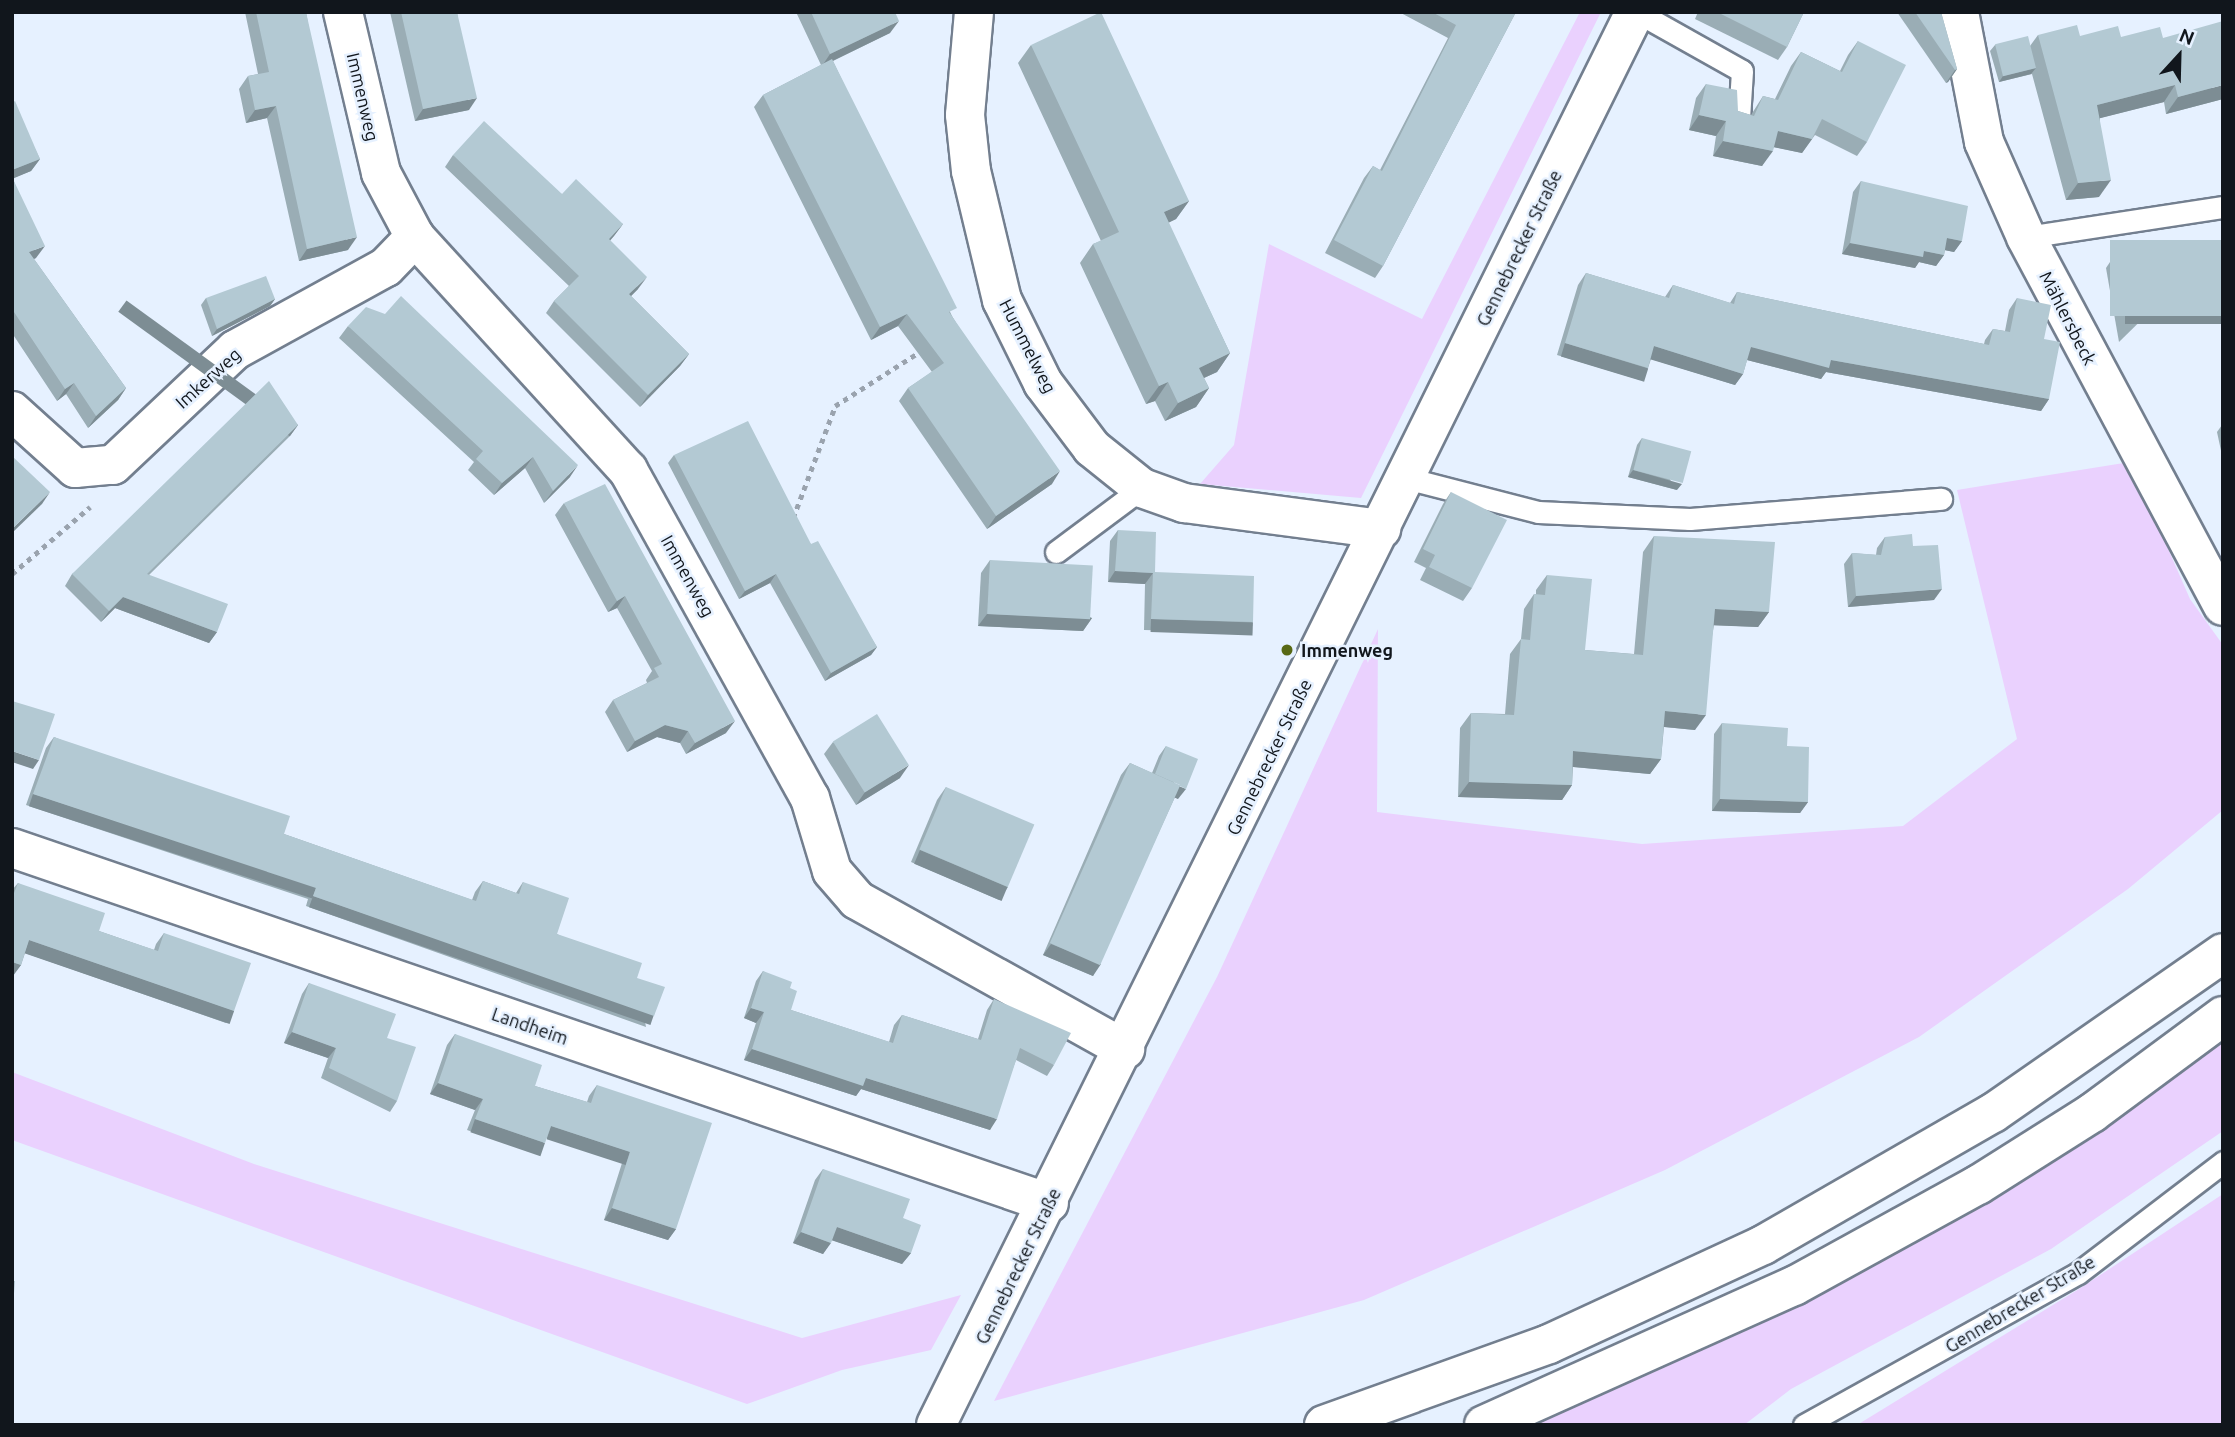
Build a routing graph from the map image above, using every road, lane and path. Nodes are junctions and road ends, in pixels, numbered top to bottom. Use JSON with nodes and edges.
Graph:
{"nodes":[{"id":1,"x":343,"y":12,"type":"edge"},
{"id":2,"x":974,"y":12,"type":"edge"},
{"id":3,"x":1636,"y":12,"type":"edge"},
{"id":4,"x":1959,"y":12,"type":"edge"},
{"id":5,"x":1739,"y":119,"type":"edge"},
{"id":6,"x":2223,"y":207,"type":"edge"},
{"id":7,"x":415,"y":237,"type":"junction"},
{"id":8,"x":2026,"y":237,"type":"junction"},
{"id":9,"x":935,"y":342,"type":"edge"},
{"id":10,"x":12,"y":411,"type":"edge"},
{"id":11,"x":92,"y":470,"type":"junction"},
{"id":12,"x":1406,"y":478,"type":"junction"},
{"id":13,"x":1142,"y":488,"type":"junction"},
{"id":14,"x":1941,"y":499,"type":"dead end"},
{"id":15,"x":791,"y":524,"type":"edge"},
{"id":16,"x":1381,"y":529,"type":"junction"},
{"id":17,"x":1056,"y":552,"type":"dead end"},
{"id":18,"x":12,"y":574,"type":"edge"},
{"id":19,"x":2223,"y":606,"type":"edge"},
{"id":20,"x":12,"y":848,"type":"edge"},
{"id":21,"x":2223,"y":953,"type":"edge"},
{"id":22,"x":2223,"y":1016,"type":"edge"},
{"id":23,"x":1125,"y":1049,"type":"junction"},
{"id":24,"x":2223,"y":1162,"type":"edge"},
{"id":25,"x":1049,"y":1203,"type":"junction"},
{"id":26,"x":936,"y":1425,"type":"edge"},
{"id":27,"x":1324,"y":1425,"type":"edge"},
{"id":28,"x":1484,"y":1425,"type":"edge"},
{"id":29,"x":1804,"y":1425,"type":"edge"}],
"edges":[{"from":1,"to":7,"type":"main road","name":"Immenweg"},
{"from":2,"to":13,"type":"main road","name":"Hummelweg"},
{"from":3,"to":5,"type":"lane"},
{"from":3,"to":12,"type":"main road","name":"Gennebrecker Straße"},
{"from":4,"to":8,"type":"main road","name":"Mählersbeck"},
{"from":6,"to":8,"type":"lane"},
{"from":7,"to":11,"type":"main road","name":"Imkerweg"},
{"from":7,"to":23,"type":"main road","name":"Immenweg"},
{"from":8,"to":19,"type":"main road","name":"Mählersbeck"},
{"from":9,"to":15,"type":"path"},
{"from":10,"to":11,"type":"main road"},
{"from":11,"to":18,"type":"path"},
{"from":12,"to":14,"type":"lane"},
{"from":12,"to":16,"type":"main road","name":"Gennebrecker Straße"},
{"from":13,"to":16,"type":"main road","name":"Hummelweg"},
{"from":13,"to":17,"type":"lane"},
{"from":16,"to":23,"type":"main road","name":"Gennebrecker Straße"},
{"from":20,"to":25,"type":"main road","name":"Landheim"},
{"from":21,"to":27,"type":"main road"},
{"from":22,"to":28,"type":"main road"},
{"from":23,"to":25,"type":"main road","name":"Gennebrecker Straße"},
{"from":24,"to":29,"type":"lane","name":"Gennebrecker Straße"},
{"from":25,"to":26,"type":"main road","name":"Gennebrecker Straße"}]}
